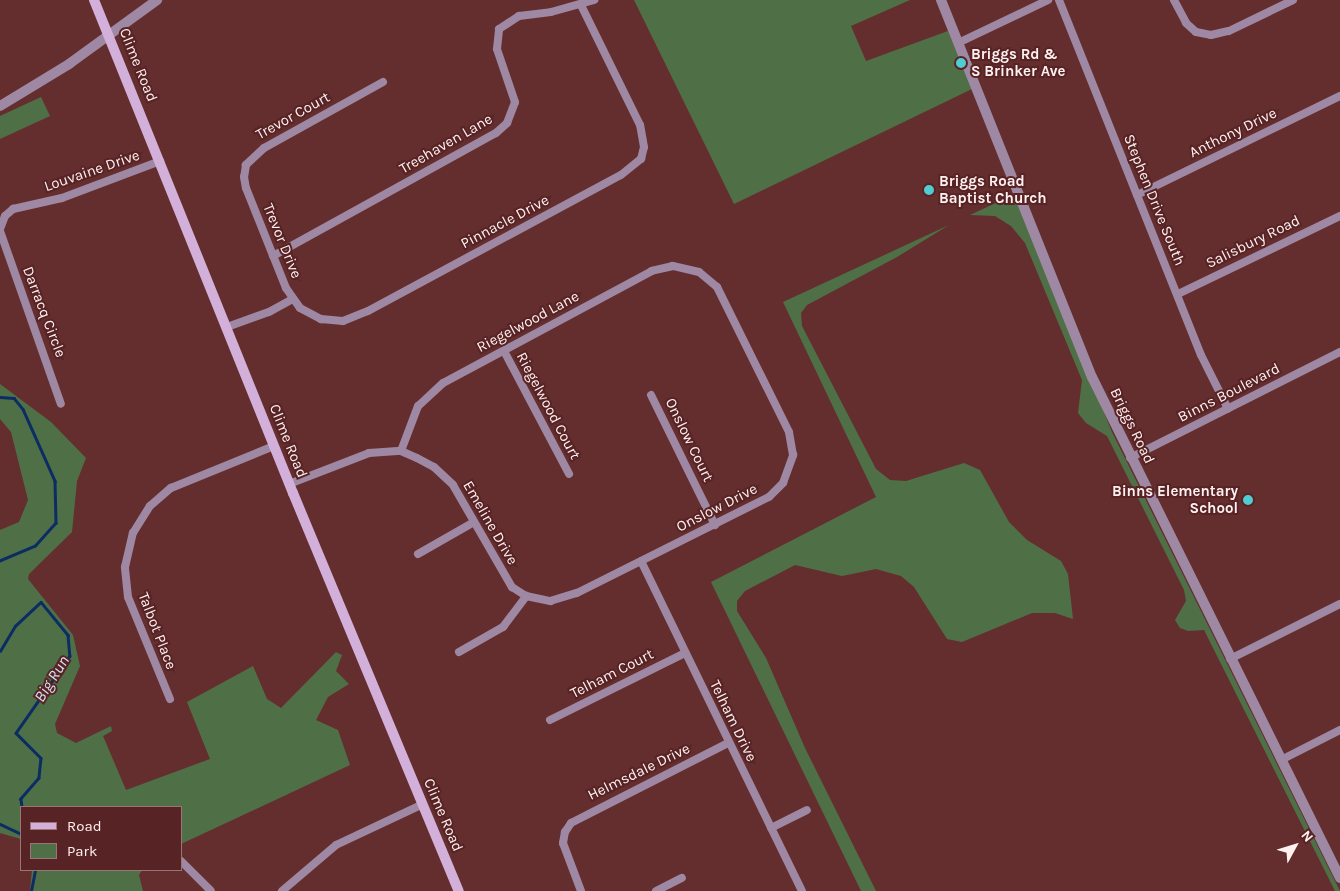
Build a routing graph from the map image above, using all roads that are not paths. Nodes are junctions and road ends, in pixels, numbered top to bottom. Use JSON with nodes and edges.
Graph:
{"nodes":[{"id":1,"x":94,"y":0,"type":"edge"},
{"id":2,"x":157,"y":0,"type":"edge"},
{"id":3,"x":594,"y":0,"type":"edge"},
{"id":4,"x":941,"y":0,"type":"edge"},
{"id":5,"x":1048,"y":0,"type":"edge"},
{"id":6,"x":1058,"y":0,"type":"edge"},
{"id":7,"x":1174,"y":0,"type":"edge"},
{"id":8,"x":1293,"y":0,"type":"edge"},
{"id":9,"x":581,"y":6,"type":"junction"},
{"id":10,"x":109,"y":35,"type":"junction"},
{"id":11,"x":958,"y":43,"type":"junction"},
{"id":12,"x":383,"y":82,"type":"dead end"},
{"id":13,"x":1340,"y":96,"type":"edge"},
{"id":14,"x":0,"y":106,"type":"edge"},
{"id":15,"x":160,"y":161,"type":"junction"},
{"id":16,"x":248,"y":192,"type":"joint"},
{"id":17,"x":1137,"y":195,"type":"junction"},
{"id":18,"x":5,"y":216,"type":"joint"},
{"id":19,"x":1340,"y":216,"type":"edge"},
{"id":20,"x":0,"y":230,"type":"edge"},
{"id":21,"x":273,"y":256,"type":"junction"},
{"id":22,"x":703,"y":274,"type":"joint"},
{"id":23,"x":1178,"y":294,"type":"junction"},
{"id":24,"x":292,"y":299,"type":"junction"},
{"id":25,"x":227,"y":327,"type":"junction"},
{"id":26,"x":504,"y":351,"type":"junction"},
{"id":27,"x":1340,"y":352,"type":"edge"},
{"id":28,"x":651,"y":395,"type":"dead end"},
{"id":29,"x":61,"y":404,"type":"dead end"},
{"id":30,"x":1228,"y":410,"type":"junction"},
{"id":31,"x":274,"y":446,"type":"junction"},
{"id":32,"x":401,"y":451,"type":"junction"},
{"id":33,"x":1130,"y":458,"type":"junction"},
{"id":34,"x":568,"y":474,"type":"dead end"},
{"id":35,"x":289,"y":484,"type":"junction"},
{"id":36,"x":474,"y":522,"type":"junction"},
{"id":37,"x":715,"y":525,"type":"junction"},
{"id":38,"x":418,"y":554,"type":"dead end"},
{"id":39,"x":640,"y":561,"type":"junction"},
{"id":40,"x":526,"y":596,"type":"junction"},
{"id":41,"x":1340,"y":604,"type":"edge"},
{"id":42,"x":459,"y":652,"type":"dead end"},
{"id":43,"x":685,"y":653,"type":"junction"},
{"id":44,"x":1230,"y":659,"type":"junction"},
{"id":45,"x":170,"y":699,"type":"dead end"},
{"id":46,"x":550,"y":720,"type":"dead end"},
{"id":47,"x":1340,"y":730,"type":"edge"},
{"id":48,"x":728,"y":743,"type":"junction"},
{"id":49,"x":1281,"y":760,"type":"junction"},
{"id":50,"x":422,"y":804,"type":"junction"},
{"id":51,"x":808,"y":810,"type":"dead end"},
{"id":52,"x":771,"y":828,"type":"junction"},
{"id":53,"x":1336,"y":858,"type":"edge"},
{"id":54,"x":182,"y":862,"type":"edge"},
{"id":55,"x":682,"y":878,"type":"dead end"},
{"id":56,"x":1340,"y":878,"type":"edge"},
{"id":57,"x":211,"y":891,"type":"edge"},
{"id":58,"x":282,"y":891,"type":"edge"},
{"id":59,"x":459,"y":891,"type":"edge"},
{"id":60,"x":581,"y":891,"type":"edge"},
{"id":61,"x":656,"y":891,"type":"edge"},
{"id":62,"x":802,"y":891,"type":"edge"}],
"edges":[{"from":1,"to":10,"type":"main road","name":"Clime Road"},
{"from":2,"to":10,"type":"street"},
{"from":3,"to":9,"type":"street","name":"Treehaven Lane"},
{"from":4,"to":11,"type":"street","name":"Briggs Road"},
{"from":5,"to":11,"type":"street"},
{"from":6,"to":17,"type":"street","name":"Stephen Drive South"},
{"from":7,"to":8,"type":"street"},
{"from":9,"to":21,"type":"street","name":"Treehaven Lane"},
{"from":9,"to":24,"type":"street","name":"Pinnacle Drive"},
{"from":10,"to":14,"type":"street"},
{"from":10,"to":15,"type":"main road","name":"Clime Road"},
{"from":11,"to":33,"type":"street","name":"Briggs Road"},
{"from":12,"to":16,"type":"street","name":"Trevor Court"},
{"from":13,"to":17,"type":"street","name":"Anthony Drive"},
{"from":15,"to":18,"type":"street","name":"Louvaine Drive"},
{"from":15,"to":25,"type":"main road","name":"Clime Road"},
{"from":16,"to":21,"type":"street","name":"Trevor Drive"},
{"from":17,"to":23,"type":"street","name":"Stephen Drive South"},
{"from":18,"to":20,"type":"street","name":"Darracq Circle"},
{"from":19,"to":23,"type":"street","name":"Salisbury Road"},
{"from":20,"to":29,"type":"street","name":"Darracq Circle"},
{"from":21,"to":24,"type":"street","name":"Trevor Drive"},
{"from":22,"to":26,"type":"street","name":"Riegelwood Lane"},
{"from":22,"to":37,"type":"street","name":"Onslow Drive"},
{"from":23,"to":30,"type":"street","name":"Stephen Drive South"},
{"from":24,"to":25,"type":"street"},
{"from":25,"to":31,"type":"main road","name":"Clime Road"},
{"from":26,"to":32,"type":"street","name":"Riegelwood Lane"},
{"from":26,"to":34,"type":"street","name":"Riegelwood Court"},
{"from":27,"to":30,"type":"street","name":"Binns Boulevard"},
{"from":28,"to":37,"type":"street","name":"Onslow Court"},
{"from":30,"to":33,"type":"street","name":"Binns Boulevard"},
{"from":31,"to":35,"type":"main road","name":"Clime Road"},
{"from":31,"to":45,"type":"street","name":"Talbot Place"},
{"from":32,"to":35,"type":"street"},
{"from":32,"to":36,"type":"street","name":"Emeline Drive"},
{"from":33,"to":44,"type":"street","name":"Briggs Road"},
{"from":35,"to":50,"type":"main road","name":"Clime Road"},
{"from":36,"to":38,"type":"street"},
{"from":36,"to":40,"type":"street","name":"Emeline Drive"},
{"from":37,"to":39,"type":"street","name":"Onslow Drive"},
{"from":39,"to":40,"type":"street","name":"Onslow Drive"},
{"from":39,"to":43,"type":"street","name":"Telham Drive"},
{"from":40,"to":42,"type":"street"},
{"from":41,"to":44,"type":"street"},
{"from":43,"to":46,"type":"street","name":"Telham Court"},
{"from":43,"to":48,"type":"street","name":"Telham Drive"},
{"from":44,"to":49,"type":"street","name":"Briggs Road"},
{"from":47,"to":49,"type":"street"},
{"from":48,"to":52,"type":"street","name":"Telham Drive"},
{"from":48,"to":60,"type":"street","name":"Helmsdale Drive"},
{"from":49,"to":53,"type":"street","name":"Briggs Road"},
{"from":50,"to":58,"type":"street"},
{"from":50,"to":59,"type":"main road","name":"Clime Road"},
{"from":51,"to":52,"type":"street"},
{"from":52,"to":62,"type":"street","name":"Telham Drive"},
{"from":53,"to":56,"type":"street","name":"Briggs Road"},
{"from":54,"to":57,"type":"street"},
{"from":55,"to":61,"type":"street"}]}
